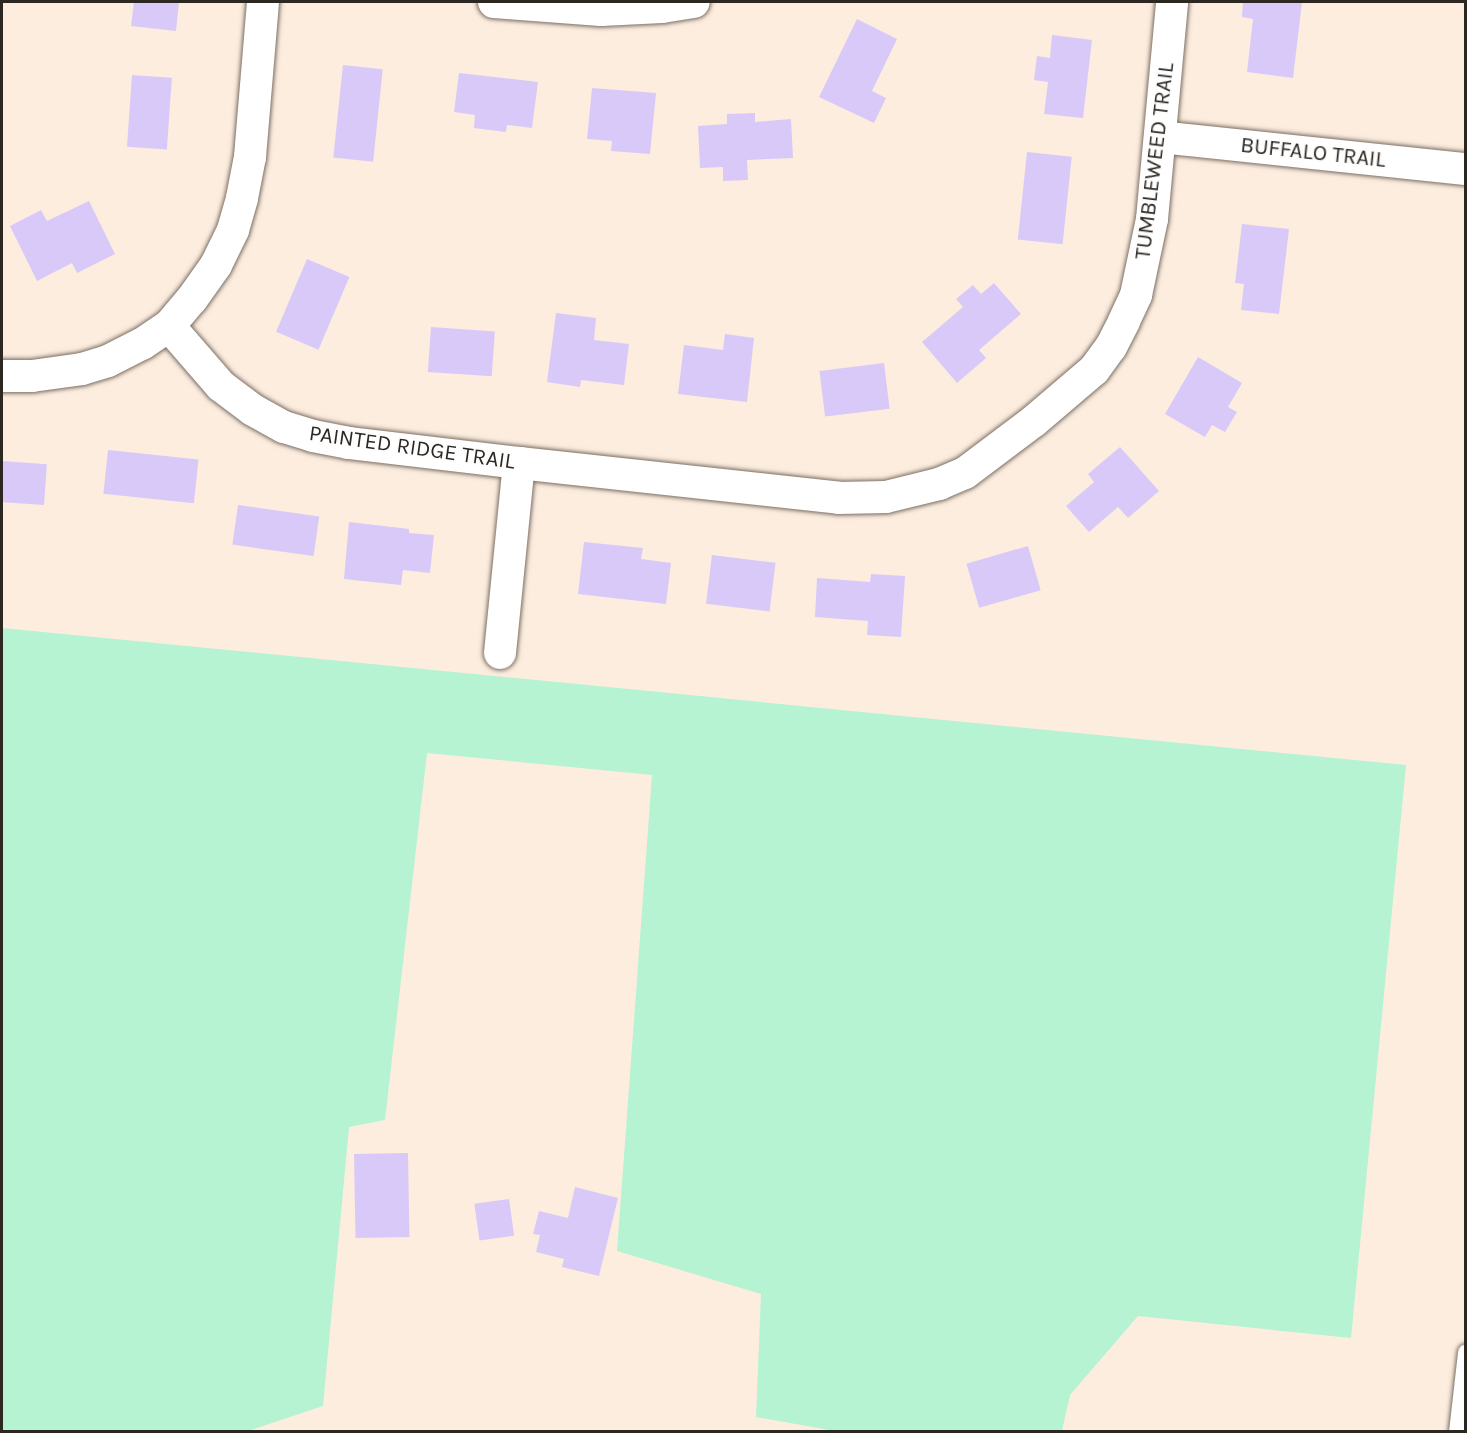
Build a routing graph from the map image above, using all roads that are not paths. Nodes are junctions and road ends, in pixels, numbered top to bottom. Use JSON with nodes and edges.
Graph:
{"nodes":[{"id":1,"x":263,"y":2,"type":"edge"},
{"id":2,"x":494,"y":2,"type":"edge"},
{"id":3,"x":694,"y":2,"type":"edge"},
{"id":4,"x":1172,"y":2,"type":"edge"},
{"id":5,"x":1160,"y":136,"type":"junction"},
{"id":6,"x":1466,"y":169,"type":"edge"},
{"id":7,"x":169,"y":326,"type":"junction"},
{"id":8,"x":2,"y":376,"type":"edge"},
{"id":9,"x":519,"y":463,"type":"junction"},
{"id":10,"x":693,"y":482,"type":"joint"},
{"id":11,"x":500,"y":653,"type":"dead end"},
{"id":12,"x":1466,"y":1353,"type":"edge"},
{"id":13,"x":1457,"y":1431,"type":"edge"}],
"edges":[{"from":1,"to":7,"type":"street"},
{"from":2,"to":3,"type":"street"},
{"from":4,"to":5,"type":"street","name":"TUMBLEWEED TRAIL"},
{"from":5,"to":6,"type":"street","name":"BUFFALO TRAIL"},
{"from":5,"to":10,"type":"street","name":"TUMBLEWEED TRAIL"},
{"from":7,"to":8,"type":"street"},
{"from":7,"to":9,"type":"street","name":"PAINTED RIDGE TRAIL"},
{"from":9,"to":10,"type":"street","name":"PAINTED RIDGE TRAIL"},
{"from":9,"to":11,"type":"street"},
{"from":12,"to":13,"type":"lane"}]}
